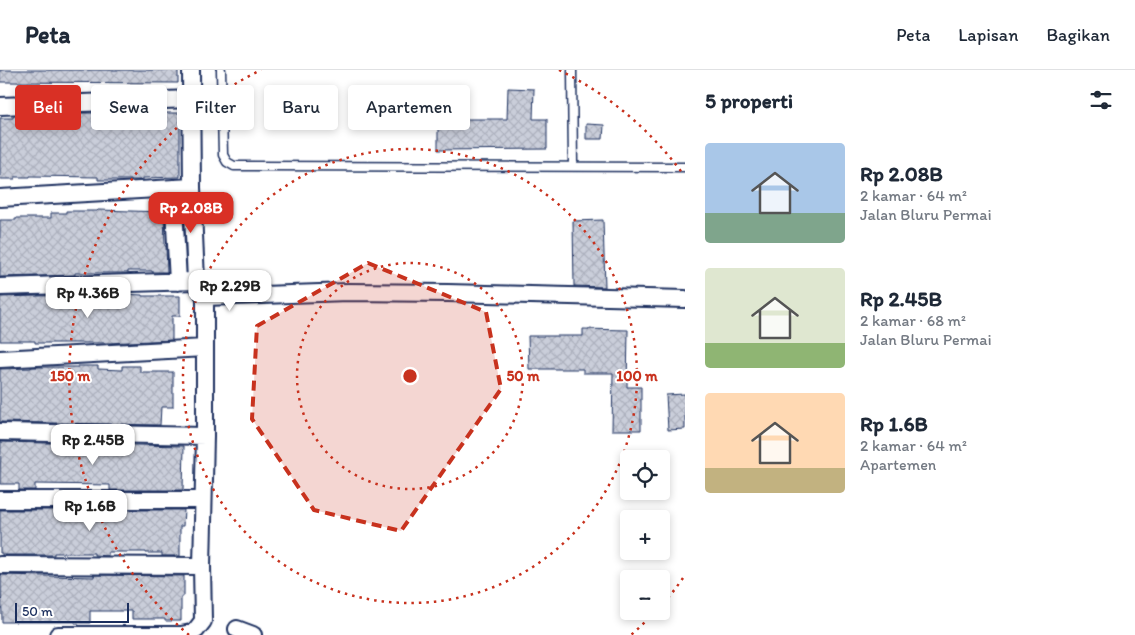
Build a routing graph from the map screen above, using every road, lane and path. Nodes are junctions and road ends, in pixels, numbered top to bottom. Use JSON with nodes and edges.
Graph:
{"nodes":[{"id":1,"x":191,"y":70,"type":"edge"},
{"id":2,"x":221,"y":70,"type":"edge"},
{"id":3,"x":572,"y":70,"type":"edge"},
{"id":4,"x":191,"y":85,"type":"edge"},
{"id":5,"x":177,"y":100,"type":"edge"},
{"id":6,"x":0,"y":106,"type":"edge"},
{"id":7,"x":191,"y":130,"type":"edge"},
{"id":8,"x":573,"y":166,"type":"junction"},
{"id":9,"x":685,"y":167,"type":"edge"},
{"id":10,"x":192,"y":187,"type":"junction"},
{"id":11,"x":173,"y":188,"type":"junction"},
{"id":12,"x":0,"y":198,"type":"edge"},
{"id":13,"x":178,"y":282,"type":"junction"},
{"id":14,"x":196,"y":282,"type":"junction"},
{"id":15,"x":0,"y":287,"type":"edge"},
{"id":16,"x":205,"y":297,"type":"junction"},
{"id":17,"x":685,"y":299,"type":"edge"},
{"id":18,"x":205,"y":348,"type":"junction"},
{"id":19,"x":0,"y":360,"type":"edge"},
{"id":20,"x":0,"y":432,"type":"edge"},
{"id":21,"x":205,"y":436,"type":"junction"},
{"id":22,"x":0,"y":500,"type":"edge"},
{"id":23,"x":203,"y":500,"type":"junction"},
{"id":24,"x":0,"y":565,"type":"edge"},
{"id":25,"x":202,"y":566,"type":"junction"},
{"id":26,"x":237,"y":629,"type":"dead end"},
{"id":27,"x":58,"y":635,"type":"edge"},
{"id":28,"x":253,"y":635,"type":"edge"}],
"edges":[{"from":1,"to":4,"type":"street"},
{"from":2,"to":8,"type":"lane"},
{"from":3,"to":8,"type":"lane"},
{"from":5,"to":6,"type":"street"},
{"from":7,"to":10,"type":"street"},
{"from":8,"to":9,"type":"lane"},
{"from":10,"to":11,"type":"street"},
{"from":10,"to":14,"type":"street"},
{"from":11,"to":12,"type":"street"},
{"from":11,"to":13,"type":"street"},
{"from":13,"to":14,"type":"street"},
{"from":13,"to":15,"type":"street"},
{"from":14,"to":16,"type":"street"},
{"from":16,"to":17,"type":"street"},
{"from":16,"to":18,"type":"street"},
{"from":18,"to":19,"type":"street"},
{"from":18,"to":21,"type":"street"},
{"from":20,"to":21,"type":"street"},
{"from":21,"to":23,"type":"street"},
{"from":22,"to":23,"type":"street"},
{"from":23,"to":25,"type":"street"},
{"from":24,"to":25,"type":"street"},
{"from":25,"to":27,"type":"street"},
{"from":26,"to":28,"type":"street"}]}
